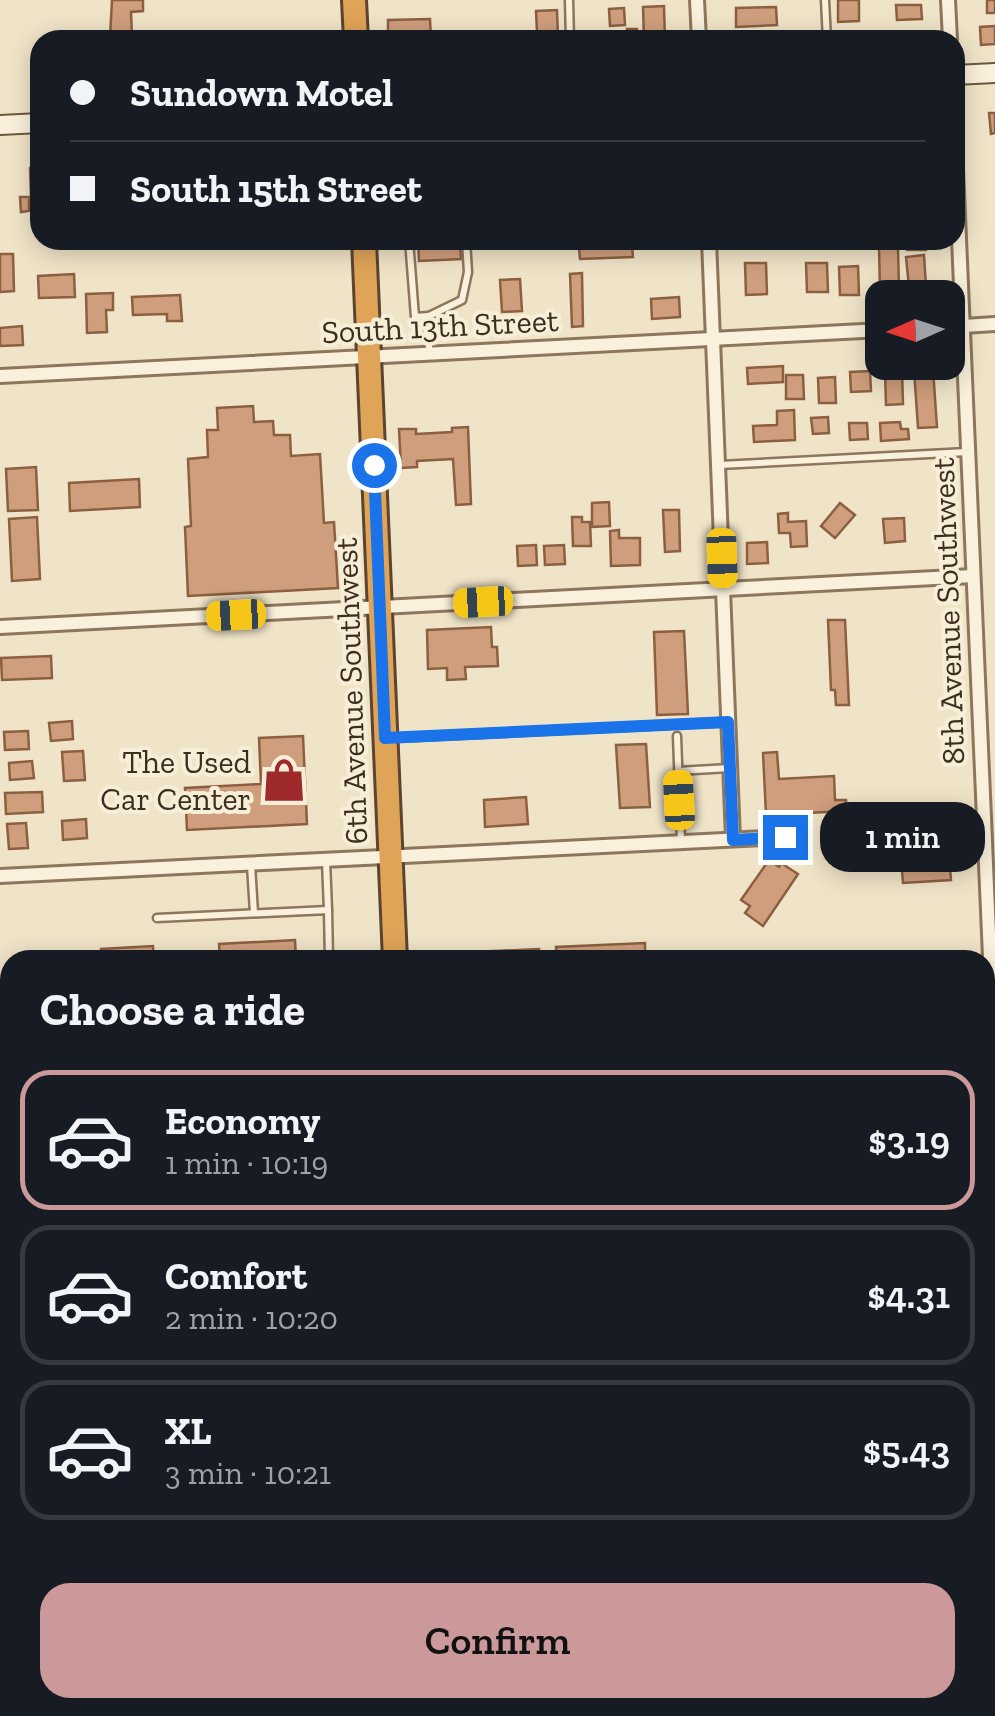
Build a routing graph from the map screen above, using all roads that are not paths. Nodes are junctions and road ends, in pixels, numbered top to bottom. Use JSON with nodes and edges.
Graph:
{"nodes":[{"id":1,"x":354,"y":0,"type":"edge"},
{"id":2,"x":568,"y":0,"type":"edge"},
{"id":3,"x":697,"y":0,"type":"edge"},
{"id":4,"x":825,"y":0,"type":"edge"},
{"id":5,"x":948,"y":0,"type":"edge"},
{"id":6,"x":356,"y":30,"type":"edge"},
{"id":7,"x":570,"y":30,"type":"edge"},
{"id":8,"x":698,"y":30,"type":"edge"},
{"id":9,"x":826,"y":30,"type":"edge"},
{"id":10,"x":950,"y":30,"type":"edge"},
{"id":11,"x":995,"y":73,"type":"edge"},
{"id":12,"x":965,"y":75,"type":"edge"},
{"id":13,"x":30,"y":124,"type":"edge"},
{"id":14,"x":0,"y":125,"type":"edge"},
{"id":15,"x":364,"y":250,"type":"edge"},
{"id":16,"x":410,"y":250,"type":"edge"},
{"id":17,"x":467,"y":250,"type":"edge"},
{"id":18,"x":709,"y":250,"type":"edge"},
{"id":19,"x":959,"y":250,"type":"edge"},
{"id":20,"x":960,"y":280,"type":"edge"},
{"id":21,"x":429,"y":316,"type":"junction"},
{"id":22,"x":995,"y":324,"type":"edge"},
{"id":23,"x":965,"y":326,"type":"edge"},
{"id":24,"x":865,"y":331,"type":"edge"},
{"id":25,"x":713,"y":339,"type":"junction"},
{"id":26,"x":429,"y":354,"type":"junction"},
{"id":27,"x":369,"y":358,"type":"junction"},
{"id":28,"x":0,"y":376,"type":"edge"},
{"id":29,"x":965,"y":376,"type":"edge"},
{"id":30,"x":968,"y":452,"type":"junction"},
{"id":31,"x":718,"y":465,"type":"junction"},
{"id":32,"x":974,"y":576,"type":"junction"},
{"id":33,"x":723,"y":589,"type":"junction"},
{"id":34,"x":380,"y":608,"type":"junction"},
{"id":35,"x":0,"y":627,"type":"edge"},
{"id":36,"x":728,"y":722,"type":"junction"},
{"id":37,"x":677,"y":736,"type":"dead end"},
{"id":38,"x":385,"y":738,"type":"junction"},
{"id":39,"x":730,"y":768,"type":"junction"},
{"id":40,"x":678,"y":772,"type":"junction"},
{"id":41,"x":990,"y":824,"type":"edge"},
{"id":42,"x":785,"y":837,"type":"dead end"},
{"id":43,"x":733,"y":840,"type":"junction"},
{"id":44,"x":681,"y":842,"type":"junction"},
{"id":45,"x":390,"y":856,"type":"junction"},
{"id":46,"x":326,"y":860,"type":"junction"},
{"id":47,"x":251,"y":864,"type":"junction"},
{"id":48,"x":0,"y":876,"type":"edge"},
{"id":49,"x":328,"y":910,"type":"junction"},
{"id":50,"x":254,"y":913,"type":"junction"},
{"id":51,"x":156,"y":918,"type":"dead end"},
{"id":52,"x":992,"y":949,"type":"edge"},
{"id":53,"x":329,"y":950,"type":"edge"},
{"id":54,"x":395,"y":950,"type":"edge"}],
"edges":[{"from":1,"to":6,"type":"highway"},
{"from":2,"to":7,"type":"lane"},
{"from":3,"to":8,"type":"street"},
{"from":4,"to":9,"type":"lane"},
{"from":5,"to":10,"type":"street"},
{"from":11,"to":12,"type":"street"},
{"from":13,"to":14,"type":"street"},
{"from":15,"to":27,"type":"highway","name":"6th Avenue Southwest"},
{"from":16,"to":21,"type":"lane"},
{"from":17,"to":21,"type":"lane"},
{"from":18,"to":25,"type":"street"},
{"from":19,"to":20,"type":"street","name":"8th Avenue Southwest"},
{"from":21,"to":26,"type":"lane"},
{"from":22,"to":23,"type":"street"},
{"from":24,"to":25,"type":"street","name":"South 13th Street"},
{"from":25,"to":26,"type":"street","name":"South 13th Street"},
{"from":25,"to":31,"type":"street"},
{"from":26,"to":27,"type":"street","name":"South 13th Street"},
{"from":27,"to":28,"type":"street","name":"South 13th Street"},
{"from":27,"to":34,"type":"highway","name":"6th Avenue Southwest"},
{"from":29,"to":30,"type":"street","name":"8th Avenue Southwest"},
{"from":30,"to":31,"type":"lane"},
{"from":30,"to":32,"type":"street","name":"8th Avenue Southwest"},
{"from":31,"to":33,"type":"street"},
{"from":32,"to":33,"type":"street"},
{"from":32,"to":41,"type":"street","name":"8th Avenue Southwest"},
{"from":33,"to":34,"type":"street"},
{"from":33,"to":36,"type":"street"},
{"from":34,"to":35,"type":"street"},
{"from":34,"to":38,"type":"highway","name":"6th Avenue Southwest"},
{"from":36,"to":38,"type":"lane"},
{"from":36,"to":39,"type":"street"},
{"from":37,"to":40,"type":"lane"},
{"from":38,"to":45,"type":"highway","name":"6th Avenue Southwest"},
{"from":39,"to":40,"type":"lane"},
{"from":39,"to":43,"type":"street"},
{"from":40,"to":44,"type":"lane"},
{"from":41,"to":52,"type":"street","name":"8th Avenue Southwest"},
{"from":42,"to":43,"type":"street"},
{"from":43,"to":44,"type":"street"},
{"from":44,"to":45,"type":"street"},
{"from":45,"to":46,"type":"street"},
{"from":45,"to":54,"type":"highway","name":"6th Avenue Southwest"},
{"from":46,"to":47,"type":"street"},
{"from":46,"to":49,"type":"lane"},
{"from":47,"to":48,"type":"street"},
{"from":47,"to":50,"type":"lane"},
{"from":49,"to":50,"type":"lane"},
{"from":49,"to":53,"type":"lane"},
{"from":50,"to":51,"type":"lane"}]}
